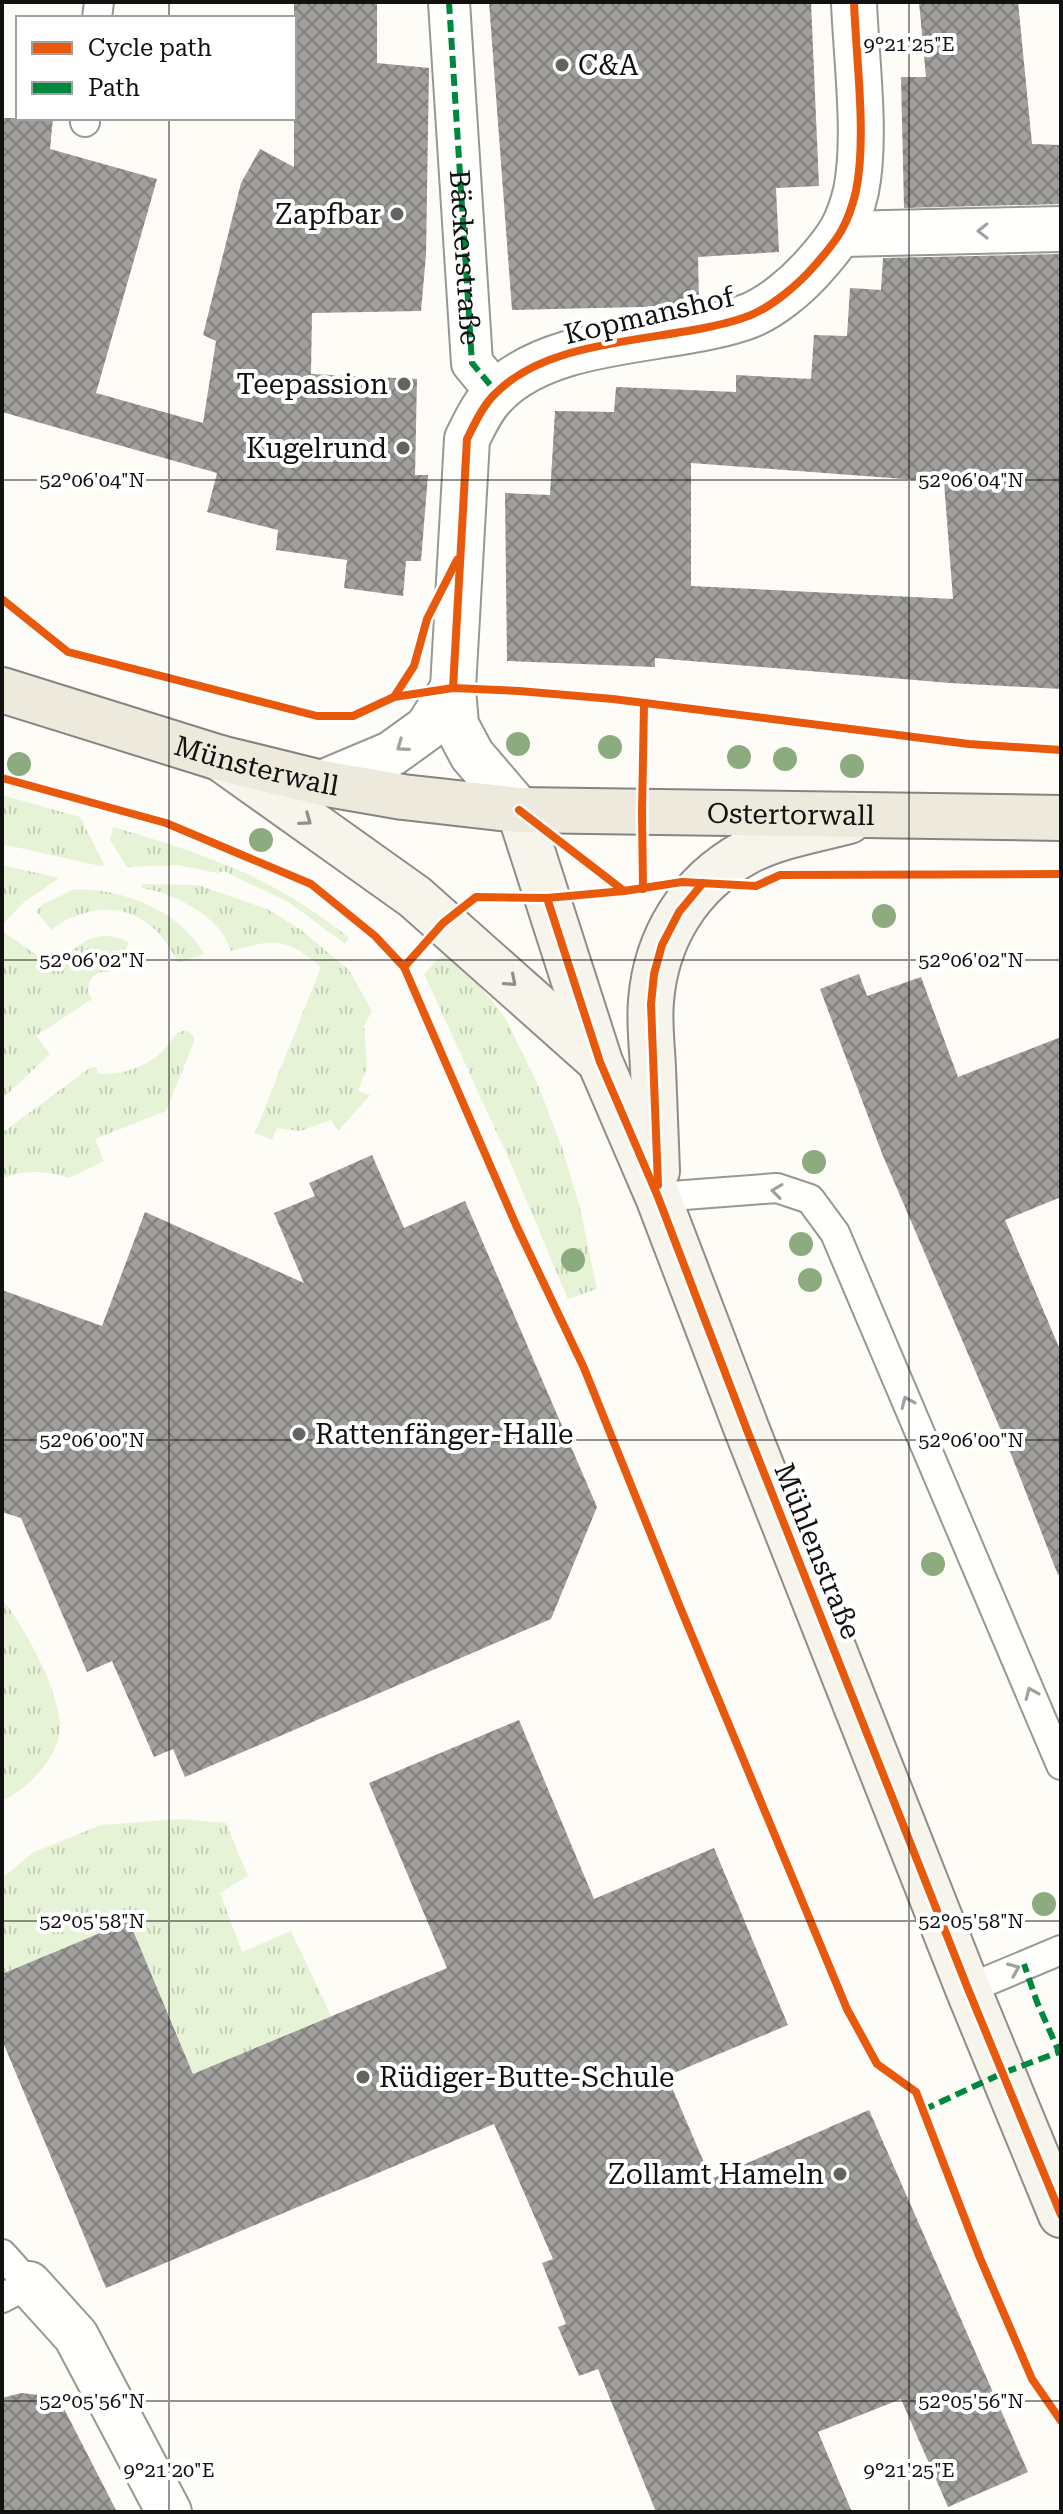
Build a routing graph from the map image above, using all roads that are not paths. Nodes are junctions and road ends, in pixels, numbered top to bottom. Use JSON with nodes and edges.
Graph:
{"nodes":[{"id":1,"x":449,"y":2,"type":"edge"},
{"id":2,"x":854,"y":2,"type":"edge"},
{"id":3,"x":1061,"y":229,"type":"edge"},
{"id":4,"x":842,"y":234,"type":"junction"},
{"id":5,"x":496,"y":392,"type":"junction"},
{"id":6,"x":453,"y":688,"type":"junction"},
{"id":7,"x":2,"y":690,"type":"edge"},
{"id":8,"x":220,"y":758,"type":"junction"},
{"id":9,"x":322,"y":783,"type":"junction"},
{"id":10,"x":519,"y":810,"type":"junction"},
{"id":11,"x":865,"y":816,"type":"junction"},
{"id":12,"x":1061,"y":818,"type":"edge"},
{"id":13,"x":600,"y":1062,"type":"junction"},
{"id":14,"x":658,"y":1197,"type":"junction"},
{"id":15,"x":1061,"y":1765,"type":"edge"},
{"id":16,"x":1061,"y":1950,"type":"edge"},
{"id":17,"x":968,"y":1989,"type":"junction"},
{"id":18,"x":1061,"y":2215,"type":"edge"},
{"id":19,"x":11,"y":2279,"type":"edge"},
{"id":20,"x":169,"y":2512,"type":"edge"}],
"edges":[{"from":1,"to":5,"type":"street","name":"Bäckerstraße"},
{"from":2,"to":4,"type":"street","name":"Kopmanshof"},
{"from":3,"to":4,"type":"street","one_way":true},
{"from":4,"to":5,"type":"street","name":"Kopmanshof"},
{"from":5,"to":6,"type":"street"},
{"from":6,"to":9,"type":"street","one_way":true},
{"from":6,"to":10,"type":"street"},
{"from":7,"to":8,"type":"main road","name":"Münsterwall"},
{"from":8,"to":9,"type":"main road","name":"Münsterwall"},
{"from":8,"to":13,"type":"main road","one_way":true},
{"from":9,"to":10,"type":"main road","name":"Münsterwall"},
{"from":10,"to":11,"type":"main road","name":"Ostertorwall"},
{"from":10,"to":13,"type":"main road","name":"Mühlenstraße"},
{"from":11,"to":12,"type":"main road","name":"Ostertorwall"},
{"from":11,"to":14,"type":"main road"},
{"from":13,"to":14,"type":"main road","name":"Mühlenstraße"},
{"from":15,"to":14,"type":"lane","one_way":true},
{"from":14,"to":17,"type":"main road","name":"Mühlenstraße"},
{"from":17,"to":16,"type":"lane","one_way":true},
{"from":17,"to":18,"type":"main road","name":"Mühlenstraße"},
{"from":19,"to":20,"type":"street"}]}
